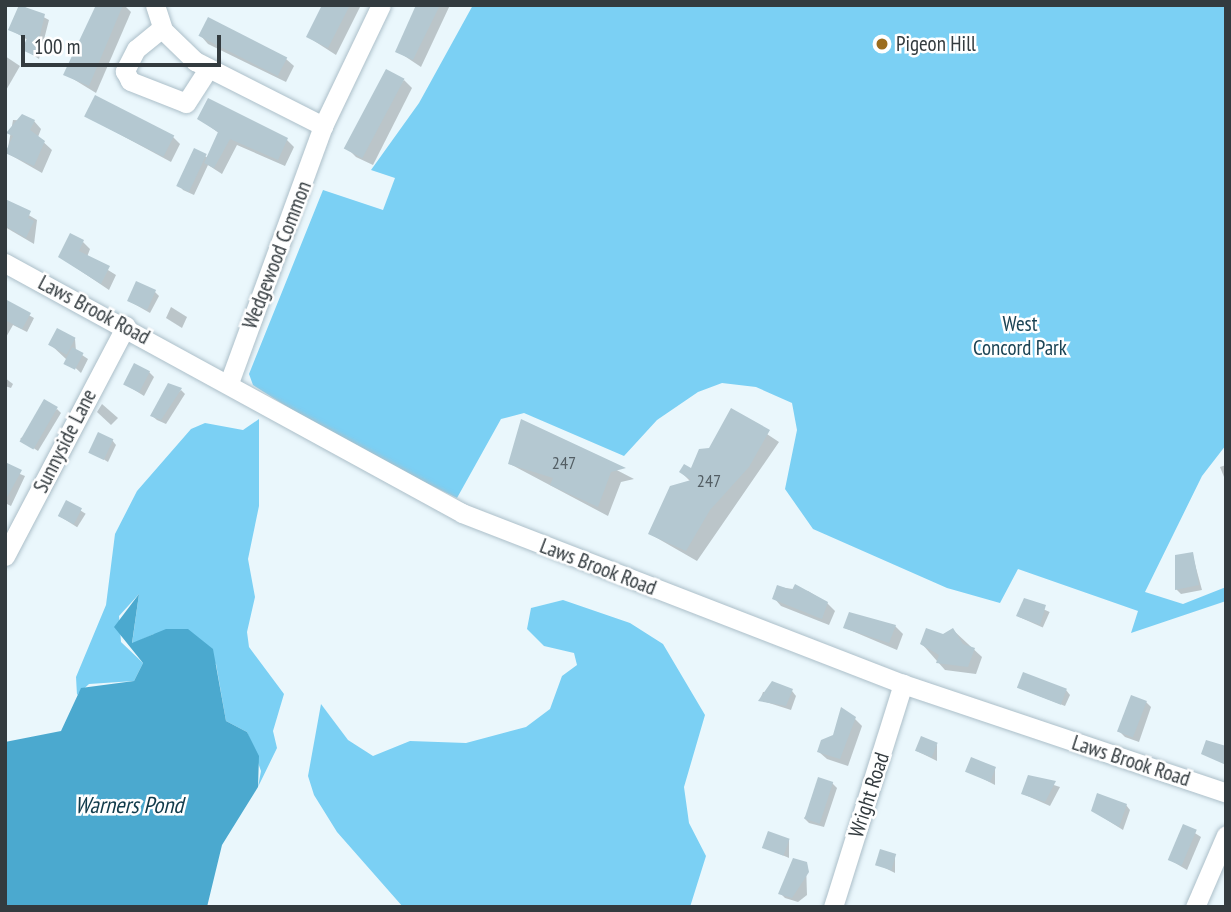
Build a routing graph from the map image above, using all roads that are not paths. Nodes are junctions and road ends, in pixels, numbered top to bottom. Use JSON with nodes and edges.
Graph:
{"nodes":[{"id":1,"x":155,"y":5,"type":"edge"},
{"id":2,"x":381,"y":5,"type":"edge"},
{"id":3,"x":162,"y":28,"type":"junction"},
{"id":4,"x":208,"y":69,"type":"junction"},
{"id":5,"x":323,"y":126,"type":"junction"},
{"id":6,"x":5,"y":263,"type":"edge"},
{"id":7,"x":126,"y":326,"type":"junction"},
{"id":8,"x":229,"y":383,"type":"junction"},
{"id":9,"x":5,"y":556,"type":"edge"},
{"id":10,"x":903,"y":684,"type":"junction"},
{"id":11,"x":1226,"y":793,"type":"edge"},
{"id":12,"x":1226,"y":835,"type":"edge"},
{"id":13,"x":833,"y":907,"type":"edge"},
{"id":14,"x":1195,"y":907,"type":"edge"}],
"edges":[{"from":1,"to":3,"type":"street"},
{"from":2,"to":5,"type":"street","name":"Wedgewood Common"},
{"from":3,"to":4,"type":"street"},
{"from":3,"to":4,"type":"street"},
{"from":4,"to":5,"type":"street"},
{"from":5,"to":8,"type":"street","name":"Wedgewood Common"},
{"from":6,"to":7,"type":"street","name":"Laws Brook Road"},
{"from":7,"to":8,"type":"street","name":"Laws Brook Road"},
{"from":7,"to":9,"type":"street","name":"Sunnyside Lane"},
{"from":8,"to":10,"type":"street","name":"Laws Brook Road"},
{"from":10,"to":11,"type":"street","name":"Laws Brook Road"},
{"from":10,"to":13,"type":"street","name":"Wright Road"},
{"from":12,"to":14,"type":"street"}]}
